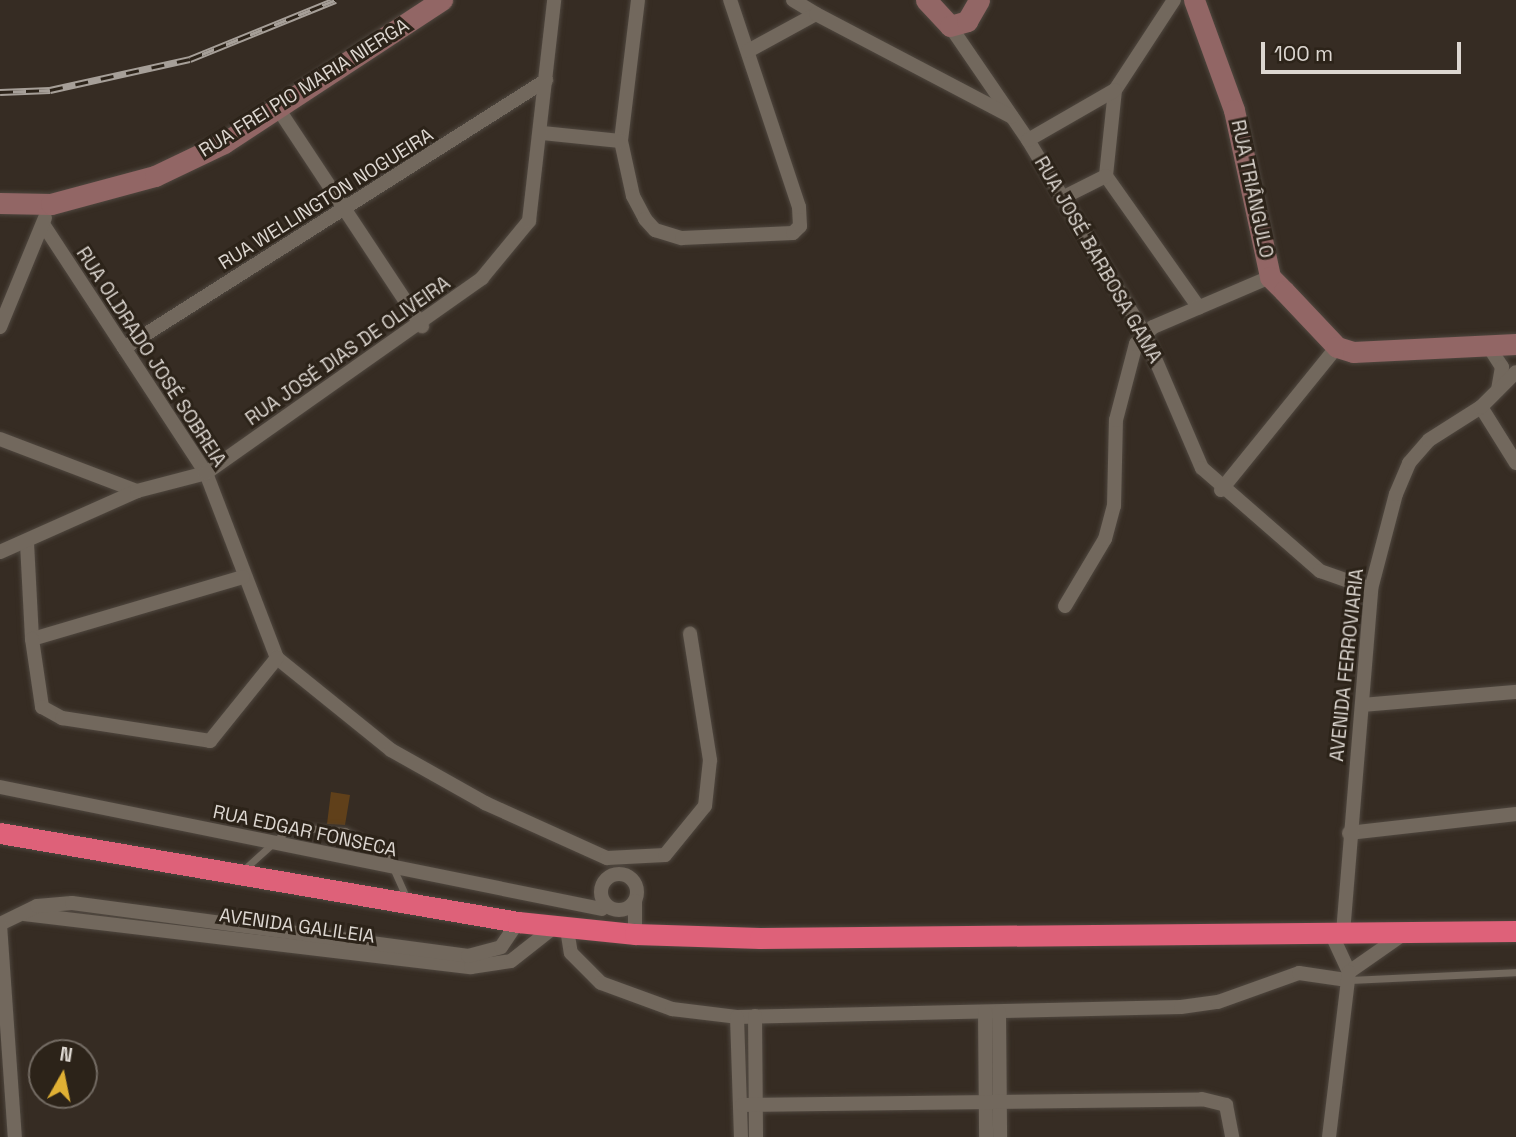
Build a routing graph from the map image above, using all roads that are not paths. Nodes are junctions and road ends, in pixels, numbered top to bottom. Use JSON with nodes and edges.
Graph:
{"nodes":[{"id":1,"x":442,"y":0,"type":"edge"},
{"id":2,"x":554,"y":0,"type":"edge"},
{"id":3,"x":638,"y":0,"type":"edge"},
{"id":4,"x":730,"y":0,"type":"edge"},
{"id":5,"x":793,"y":0,"type":"edge"},
{"id":6,"x":926,"y":0,"type":"edge"},
{"id":7,"x":979,"y":0,"type":"edge"},
{"id":8,"x":1174,"y":0,"type":"edge"},
{"id":9,"x":1194,"y":0,"type":"edge"},
{"id":10,"x":816,"y":14,"type":"junction"},
{"id":11,"x":950,"y":26,"type":"junction"},
{"id":12,"x":748,"y":51,"type":"junction"},
{"id":13,"x":546,"y":80,"type":"junction"},
{"id":14,"x":1115,"y":90,"type":"junction"},
{"id":15,"x":277,"y":107,"type":"junction"},
{"id":16,"x":1012,"y":117,"type":"junction"},
{"id":17,"x":542,"y":133,"type":"junction"},
{"id":18,"x":1028,"y":140,"type":"junction"},
{"id":19,"x":621,"y":141,"type":"junction"},
{"id":20,"x":1106,"y":176,"type":"junction"},
{"id":21,"x":1062,"y":198,"type":"junction"},
{"id":22,"x":0,"y":203,"type":"edge"},
{"id":23,"x":51,"y":204,"type":"junction"},
{"id":24,"x":344,"y":212,"type":"junction"},
{"id":25,"x":43,"y":224,"type":"junction"},
{"id":26,"x":1270,"y":276,"type":"junction"},
{"id":27,"x":1199,"y":308,"type":"junction"},
{"id":28,"x":422,"y":326,"type":"junction"},
{"id":29,"x":0,"y":327,"type":"edge"},
{"id":30,"x":1144,"y":333,"type":"junction"},
{"id":31,"x":1516,"y":344,"type":"edge"},
{"id":32,"x":1337,"y":347,"type":"junction"},
{"id":33,"x":1489,"y":347,"type":"junction"},
{"id":34,"x":124,"y":348,"type":"junction"},
{"id":35,"x":1516,"y":372,"type":"edge"},
{"id":36,"x":1497,"y":392,"type":"junction"},
{"id":37,"x":1481,"y":407,"type":"junction"},
{"id":38,"x":0,"y":439,"type":"edge"},
{"id":39,"x":1516,"y":463,"type":"edge"},
{"id":40,"x":206,"y":473,"type":"junction"},
{"id":41,"x":1221,"y":490,"type":"junction"},
{"id":42,"x":137,"y":491,"type":"junction"},
{"id":43,"x":27,"y":543,"type":"junction"},
{"id":44,"x":0,"y":552,"type":"edge"},
{"id":45,"x":243,"y":577,"type":"junction"},
{"id":46,"x":1371,"y":589,"type":"junction"},
{"id":47,"x":1065,"y":606,"type":"dead end"},
{"id":48,"x":690,"y":634,"type":"dead end"},
{"id":49,"x":32,"y":639,"type":"junction"},
{"id":50,"x":277,"y":658,"type":"junction"},
{"id":51,"x":1516,"y":692,"type":"edge"},
{"id":52,"x":1363,"y":705,"type":"junction"},
{"id":53,"x":0,"y":787,"type":"edge"},
{"id":54,"x":1516,"y":814,"type":"edge"},
{"id":55,"x":0,"y":833,"type":"edge"},
{"id":56,"x":1349,"y":833,"type":"junction"},
{"id":57,"x":271,"y":842,"type":"junction"},
{"id":58,"x":607,"y":858,"type":"junction"},
{"id":59,"x":638,"y":860,"type":"junction"},
{"id":60,"x":397,"y":870,"type":"junction"},
{"id":61,"x":238,"y":874,"type":"junction"},
{"id":62,"x":604,"y":881,"type":"junction"},
{"id":63,"x":636,"y":884,"type":"junction"},
{"id":64,"x":635,"y":901,"type":"junction"},
{"id":65,"x":408,"y":904,"type":"junction"},
{"id":66,"x":602,"y":904,"type":"junction"},
{"id":67,"x":24,"y":914,"type":"junction"},
{"id":68,"x":518,"y":922,"type":"junction"},
{"id":69,"x":0,"y":925,"type":"edge"},
{"id":70,"x":560,"y":928,"type":"junction"},
{"id":71,"x":601,"y":931,"type":"junction"},
{"id":72,"x":1516,"y":931,"type":"edge"},
{"id":73,"x":1407,"y":932,"type":"junction"},
{"id":74,"x":1337,"y":933,"type":"junction"},
{"id":75,"x":635,"y":934,"type":"junction"},
{"id":76,"x":1516,"y":972,"type":"edge"},
{"id":77,"x":1348,"y":976,"type":"junction"},
{"id":78,"x":4,"y":1008,"type":"edge"},
{"id":79,"x":992,"y":1012,"type":"junction"},
{"id":80,"x":755,"y":1016,"type":"junction"},
{"id":81,"x":737,"y":1017,"type":"junction"},
{"id":82,"x":4,"y":1087,"type":"edge"},
{"id":83,"x":993,"y":1103,"type":"junction"},
{"id":84,"x":742,"y":1105,"type":"junction"},
{"id":85,"x":757,"y":1106,"type":"junction"},
{"id":86,"x":15,"y":1137,"type":"edge"},
{"id":87,"x":741,"y":1137,"type":"edge"},
{"id":88,"x":756,"y":1137,"type":"edge"},
{"id":89,"x":986,"y":1137,"type":"edge"},
{"id":90,"x":1000,"y":1137,"type":"edge"},
{"id":91,"x":1232,"y":1137,"type":"edge"},
{"id":92,"x":1329,"y":1137,"type":"edge"}],
"edges":[{"from":1,"to":15,"type":"street","name":"RUA FREI PIO MARIA NIERGA"},
{"from":2,"to":13,"type":"street","name":"RUA JOSÉ DIAS DE OLIVEIRA"},
{"from":3,"to":19,"type":"street"},
{"from":4,"to":12,"type":"street"},
{"from":5,"to":10,"type":"street"},
{"from":6,"to":11,"type":"street","name":"RUA JOSÉ BARBOSA GAMA"},
{"from":7,"to":11,"type":"street"},
{"from":8,"to":14,"type":"street"},
{"from":9,"to":26,"type":"street","name":"RUA TRIÂNGULO"},
{"from":10,"to":12,"type":"street"},
{"from":10,"to":16,"type":"street"},
{"from":11,"to":16,"type":"street","name":"RUA JOSÉ BARBOSA GAMA"},
{"from":12,"to":19,"type":"street"},
{"from":13,"to":17,"type":"street","name":"RUA JOSÉ DIAS DE OLIVEIRA"},
{"from":13,"to":24,"type":"street","name":"RUA WELLINGTON NOGUEIRA"},
{"from":14,"to":18,"type":"street"},
{"from":14,"to":20,"type":"street"},
{"from":15,"to":23,"type":"street","name":"RUA FREI PIO MARIA NIERGA"},
{"from":15,"to":24,"type":"street"},
{"from":16,"to":18,"type":"street","name":"RUA JOSÉ BARBOSA GAMA"},
{"from":17,"to":19,"type":"street"},
{"from":17,"to":28,"type":"street","name":"RUA JOSÉ DIAS DE OLIVEIRA"},
{"from":18,"to":21,"type":"street","name":"RUA JOSÉ BARBOSA GAMA"},
{"from":20,"to":21,"type":"street"},
{"from":20,"to":27,"type":"street"},
{"from":21,"to":30,"type":"street","name":"RUA JOSÉ BARBOSA GAMA"},
{"from":22,"to":23,"type":"street","name":"RUA FREI PIO MARIA NIERGA"},
{"from":23,"to":25,"type":"street"},
{"from":24,"to":28,"type":"street"},
{"from":24,"to":34,"type":"street","name":"RUA WELLINGTON NOGUEIRA"},
{"from":25,"to":29,"type":"street"},
{"from":25,"to":34,"type":"street","name":"RUA OLDRADO JOSÉ SOBREIA"},
{"from":26,"to":27,"type":"street"},
{"from":26,"to":32,"type":"street","name":"RUA TRIÂNGULO"},
{"from":27,"to":30,"type":"street"},
{"from":28,"to":40,"type":"street","name":"RUA JOSÉ DIAS DE OLIVEIRA"},
{"from":30,"to":41,"type":"street","name":"RUA JOSÉ BARBOSA GAMA"},
{"from":30,"to":47,"type":"street"},
{"from":31,"to":33,"type":"street"},
{"from":32,"to":33,"type":"street"},
{"from":32,"to":41,"type":"street"},
{"from":33,"to":36,"type":"street"},
{"from":34,"to":40,"type":"street","name":"RUA OLDRADO JOSÉ SOBREIA"},
{"from":35,"to":36,"type":"street","name":"AVENIDA FERROVIARIA"},
{"from":36,"to":37,"type":"street","name":"AVENIDA FERROVIARIA"},
{"from":37,"to":39,"type":"street"},
{"from":37,"to":46,"type":"street","name":"AVENIDA FERROVIARIA"},
{"from":38,"to":42,"type":"street"},
{"from":40,"to":42,"type":"street","name":"RUA JOSÉ DIAS DE OLIVEIRA"},
{"from":40,"to":45,"type":"street","name":"RUA OLDRADO JOSÉ SOBREIA"},
{"from":41,"to":46,"type":"street","name":"RUA JOSÉ BARBOSA GAMA"},
{"from":42,"to":43,"type":"street","name":"RUA JOSÉ DIAS DE OLIVEIRA"},
{"from":43,"to":44,"type":"street","name":"RUA JOSÉ DIAS DE OLIVEIRA"},
{"from":43,"to":49,"type":"street"},
{"from":45,"to":49,"type":"street"},
{"from":45,"to":50,"type":"street","name":"RUA OLDRADO JOSÉ SOBREIA"},
{"from":46,"to":52,"type":"street","name":"AVENIDA FERROVIARIA"},
{"from":48,"to":59,"type":"street","name":"RUA OLDRADO JOSÉ SOBREIA"},
{"from":49,"to":50,"type":"street"},
{"from":50,"to":58,"type":"street","name":"RUA OLDRADO JOSÉ SOBREIA"},
{"from":51,"to":52,"type":"street"},
{"from":52,"to":56,"type":"street","name":"AVENIDA FERROVIARIA"},
{"from":53,"to":57,"type":"street","name":"RUA EDGAR FONSECA"},
{"from":54,"to":56,"type":"street"},
{"from":55,"to":61,"type":"highway"},
{"from":56,"to":74,"type":"street","name":"AVENIDA FERROVIARIA"},
{"from":57,"to":60,"type":"street","name":"RUA EDGAR FONSECA"},
{"from":57,"to":60,"type":"lane"},
{"from":57,"to":61,"type":"lane"},
{"from":58,"to":59,"type":"street","name":"RUA OLDRADO JOSÉ SOBREIA"},
{"from":58,"to":62,"type":"street"},
{"from":59,"to":63,"type":"street"},
{"from":60,"to":65,"type":"lane"},
{"from":60,"to":66,"type":"street","name":"RUA EDGAR FONSECA"},
{"from":61,"to":65,"type":"highway"},
{"from":62,"to":63,"type":"street"},
{"from":62,"to":66,"type":"street"},
{"from":63,"to":64,"type":"street"},
{"from":64,"to":66,"type":"street"},
{"from":64,"to":75,"type":"street"},
{"from":65,"to":68,"type":"highway"},
{"from":66,"to":71,"type":"street"},
{"from":67,"to":68,"type":"street"},
{"from":67,"to":69,"type":"street"},
{"from":67,"to":70,"type":"street","name":"AVENIDA GALILEIA"},
{"from":68,"to":70,"type":"highway"},
{"from":69,"to":78,"type":"street"},
{"from":70,"to":71,"type":"highway"},
{"from":70,"to":81,"type":"street"},
{"from":71,"to":75,"type":"highway"},
{"from":72,"to":73,"type":"highway"},
{"from":73,"to":74,"type":"highway"},
{"from":73,"to":77,"type":"street"},
{"from":74,"to":75,"type":"highway"},
{"from":74,"to":77,"type":"street"},
{"from":76,"to":77,"type":"lane"},
{"from":77,"to":79,"type":"street"},
{"from":77,"to":92,"type":"street"},
{"from":78,"to":82,"type":"street"},
{"from":79,"to":80,"type":"street"},
{"from":79,"to":83,"type":"street"},
{"from":80,"to":81,"type":"street"},
{"from":80,"to":85,"type":"street"},
{"from":81,"to":84,"type":"street"},
{"from":82,"to":86,"type":"street"},
{"from":83,"to":85,"type":"street"},
{"from":83,"to":89,"type":"street"},
{"from":83,"to":90,"type":"street"},
{"from":83,"to":91,"type":"street"},
{"from":84,"to":85,"type":"street"},
{"from":84,"to":87,"type":"street"},
{"from":85,"to":88,"type":"street"}]}
